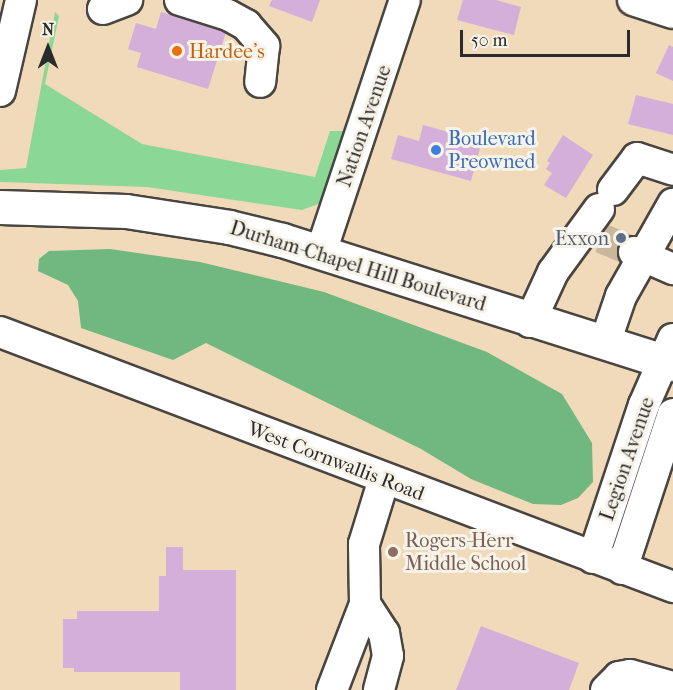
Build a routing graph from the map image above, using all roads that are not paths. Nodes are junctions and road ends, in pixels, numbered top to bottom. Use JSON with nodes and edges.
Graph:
{"nodes":[{"id":1,"x":21,"y":0,"type":"edge"},
{"id":2,"x":180,"y":0,"type":"edge"},
{"id":3,"x":405,"y":0,"type":"edge"},
{"id":4,"x":633,"y":0,"type":"edge"},
{"id":5,"x":673,"y":13,"type":"edge"},
{"id":6,"x":1,"y":77,"type":"edge"},
{"id":7,"x":260,"y":82,"type":"dead end"},
{"id":8,"x":673,"y":170,"type":"edge"},
{"id":9,"x":673,"y":204,"type":"edge"},
{"id":10,"x":0,"y":207,"type":"edge"},
{"id":11,"x":321,"y":252,"type":"junction"},
{"id":12,"x":639,"y":254,"type":"junction"},
{"id":13,"x":673,"y":269,"type":"edge"},
{"id":14,"x":531,"y":321,"type":"junction"},
{"id":15,"x":0,"y":332,"type":"edge"},
{"id":16,"x":605,"y":343,"type":"junction"},
{"id":17,"x":671,"y":355,"type":"edge"},
{"id":18,"x":673,"y":412,"type":"edge"},
{"id":19,"x":384,"y":479,"type":"junction"},
{"id":20,"x":593,"y":558,"type":"junction"},
{"id":21,"x":622,"y":569,"type":"junction"},
{"id":22,"x":673,"y":587,"type":"edge"},
{"id":23,"x":364,"y":603,"type":"junction"},
{"id":24,"x":673,"y":687,"type":"edge"},
{"id":25,"x":332,"y":690,"type":"edge"},
{"id":26,"x":379,"y":690,"type":"edge"},
{"id":27,"x":606,"y":690,"type":"edge"}],
"edges":[{"from":1,"to":6,"type":"street"},
{"from":2,"to":7,"type":"street"},
{"from":3,"to":11,"type":"street","name":"Nation Avenue"},
{"from":4,"to":5,"type":"street"},
{"from":8,"to":14,"type":"street"},
{"from":9,"to":12,"type":"street"},
{"from":10,"to":11,"type":"main road","name":"Durham-Chapel Hill Boulevard"},
{"from":11,"to":14,"type":"main road","name":"Durham-Chapel Hill Boulevard"},
{"from":12,"to":13,"type":"street"},
{"from":12,"to":16,"type":"street"},
{"from":14,"to":16,"type":"main road","name":"Durham-Chapel Hill Boulevard"},
{"from":15,"to":19,"type":"street","name":"West Cornwallis Road"},
{"from":16,"to":17,"type":"main road","name":"Durham-Chapel Hill Boulevard"},
{"from":17,"to":18,"type":"street","name":"Legion Avenue"},
{"from":17,"to":20,"type":"street","name":"Legion Avenue"},
{"from":18,"to":21,"type":"street","name":"Legion Avenue"},
{"from":19,"to":20,"type":"street","name":"West Cornwallis Road"},
{"from":19,"to":23,"type":"street"},
{"from":20,"to":21,"type":"street","name":"West Cornwallis Road"},
{"from":21,"to":22,"type":"street","name":"West Cornwallis Road"},
{"from":23,"to":25,"type":"street"},
{"from":23,"to":26,"type":"street"},
{"from":24,"to":27,"type":"street"}]}
